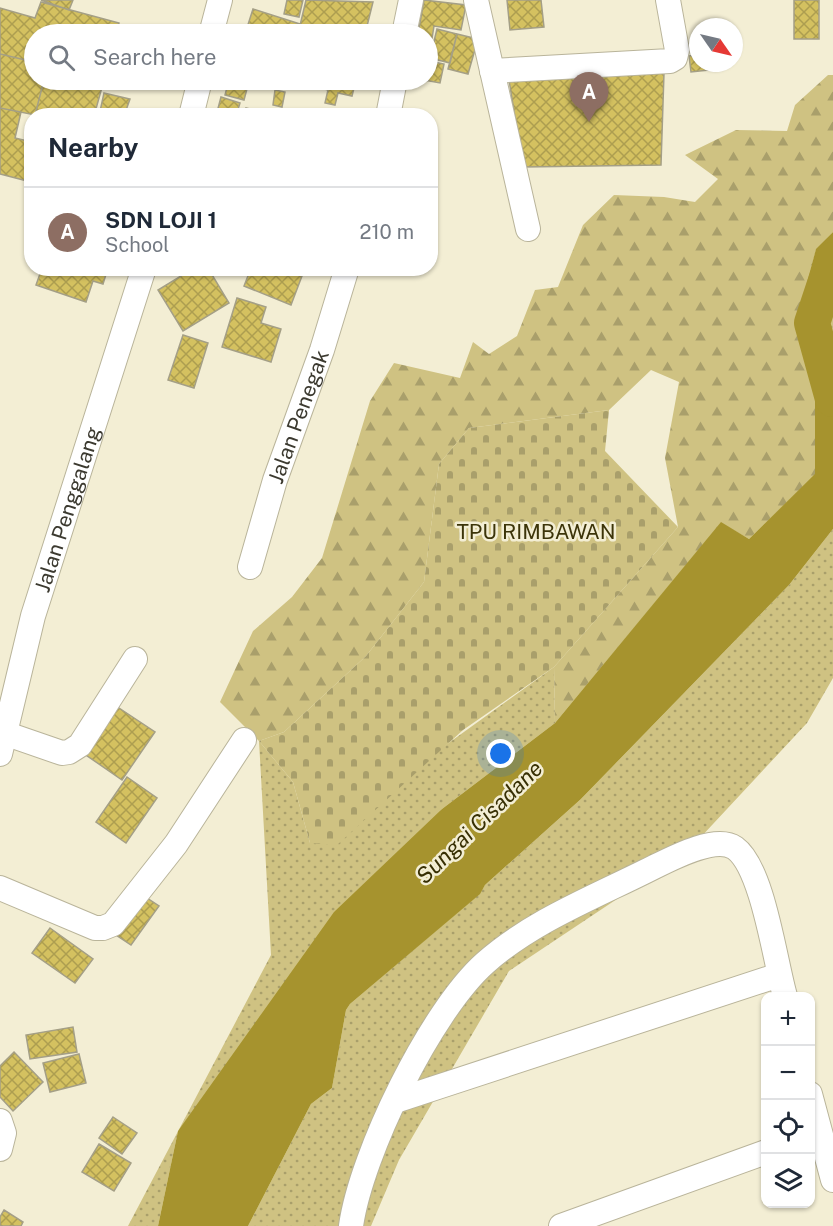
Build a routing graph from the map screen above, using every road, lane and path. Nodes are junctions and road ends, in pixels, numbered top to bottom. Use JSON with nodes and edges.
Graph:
{"nodes":[{"id":1,"x":220,"y":0,"type":"edge"},
{"id":2,"x":411,"y":0,"type":"edge"},
{"id":3,"x":476,"y":0,"type":"edge"},
{"id":4,"x":668,"y":0,"type":"edge"},
{"id":5,"x":214,"y":24,"type":"edge"},
{"id":6,"x":406,"y":24,"type":"edge"},
{"id":7,"x":492,"y":71,"type":"junction"},
{"id":8,"x":198,"y":90,"type":"edge"},
{"id":9,"x":393,"y":90,"type":"edge"},
{"id":10,"x":193,"y":108,"type":"edge"},
{"id":11,"x":390,"y":108,"type":"edge"},
{"id":12,"x":528,"y":230,"type":"dead end"},
{"id":13,"x":141,"y":276,"type":"edge"},
{"id":14,"x":345,"y":276,"type":"edge"},
{"id":15,"x":250,"y":567,"type":"dead end"},
{"id":16,"x":135,"y":659,"type":"dead end"},
{"id":17,"x":244,"y":740,"type":"dead end"},
{"id":18,"x":2,"y":744,"type":"edge"},
{"id":19,"x":0,"y":888,"type":"edge"},
{"id":20,"x":782,"y":986,"type":"edge"},
{"id":21,"x":394,"y":1101,"type":"junction"},
{"id":22,"x":0,"y":1121,"type":"edge"},
{"id":23,"x":815,"y":1134,"type":"edge"},
{"id":24,"x":0,"y":1149,"type":"edge"},
{"id":25,"x":761,"y":1153,"type":"edge"},
{"id":26,"x":833,"y":1180,"type":"edge"},
{"id":27,"x":351,"y":1226,"type":"edge"},
{"id":28,"x":561,"y":1226,"type":"edge"}],
"edges":[{"from":1,"to":5,"type":"street"},
{"from":2,"to":6,"type":"street"},
{"from":3,"to":7,"type":"street"},
{"from":4,"to":7,"type":"street"},
{"from":7,"to":12,"type":"street"},
{"from":8,"to":10,"type":"street"},
{"from":9,"to":11,"type":"street"},
{"from":13,"to":18,"type":"street","name":"Jalan Penggalang"},
{"from":14,"to":15,"type":"street","name":"Jalan Penegak"},
{"from":16,"to":18,"type":"street"},
{"from":17,"to":19,"type":"street"},
{"from":20,"to":21,"type":"street"},
{"from":20,"to":21,"type":"street"},
{"from":21,"to":27,"type":"street"},
{"from":22,"to":24,"type":"street"},
{"from":23,"to":26,"type":"street"},
{"from":25,"to":28,"type":"street"}]}
